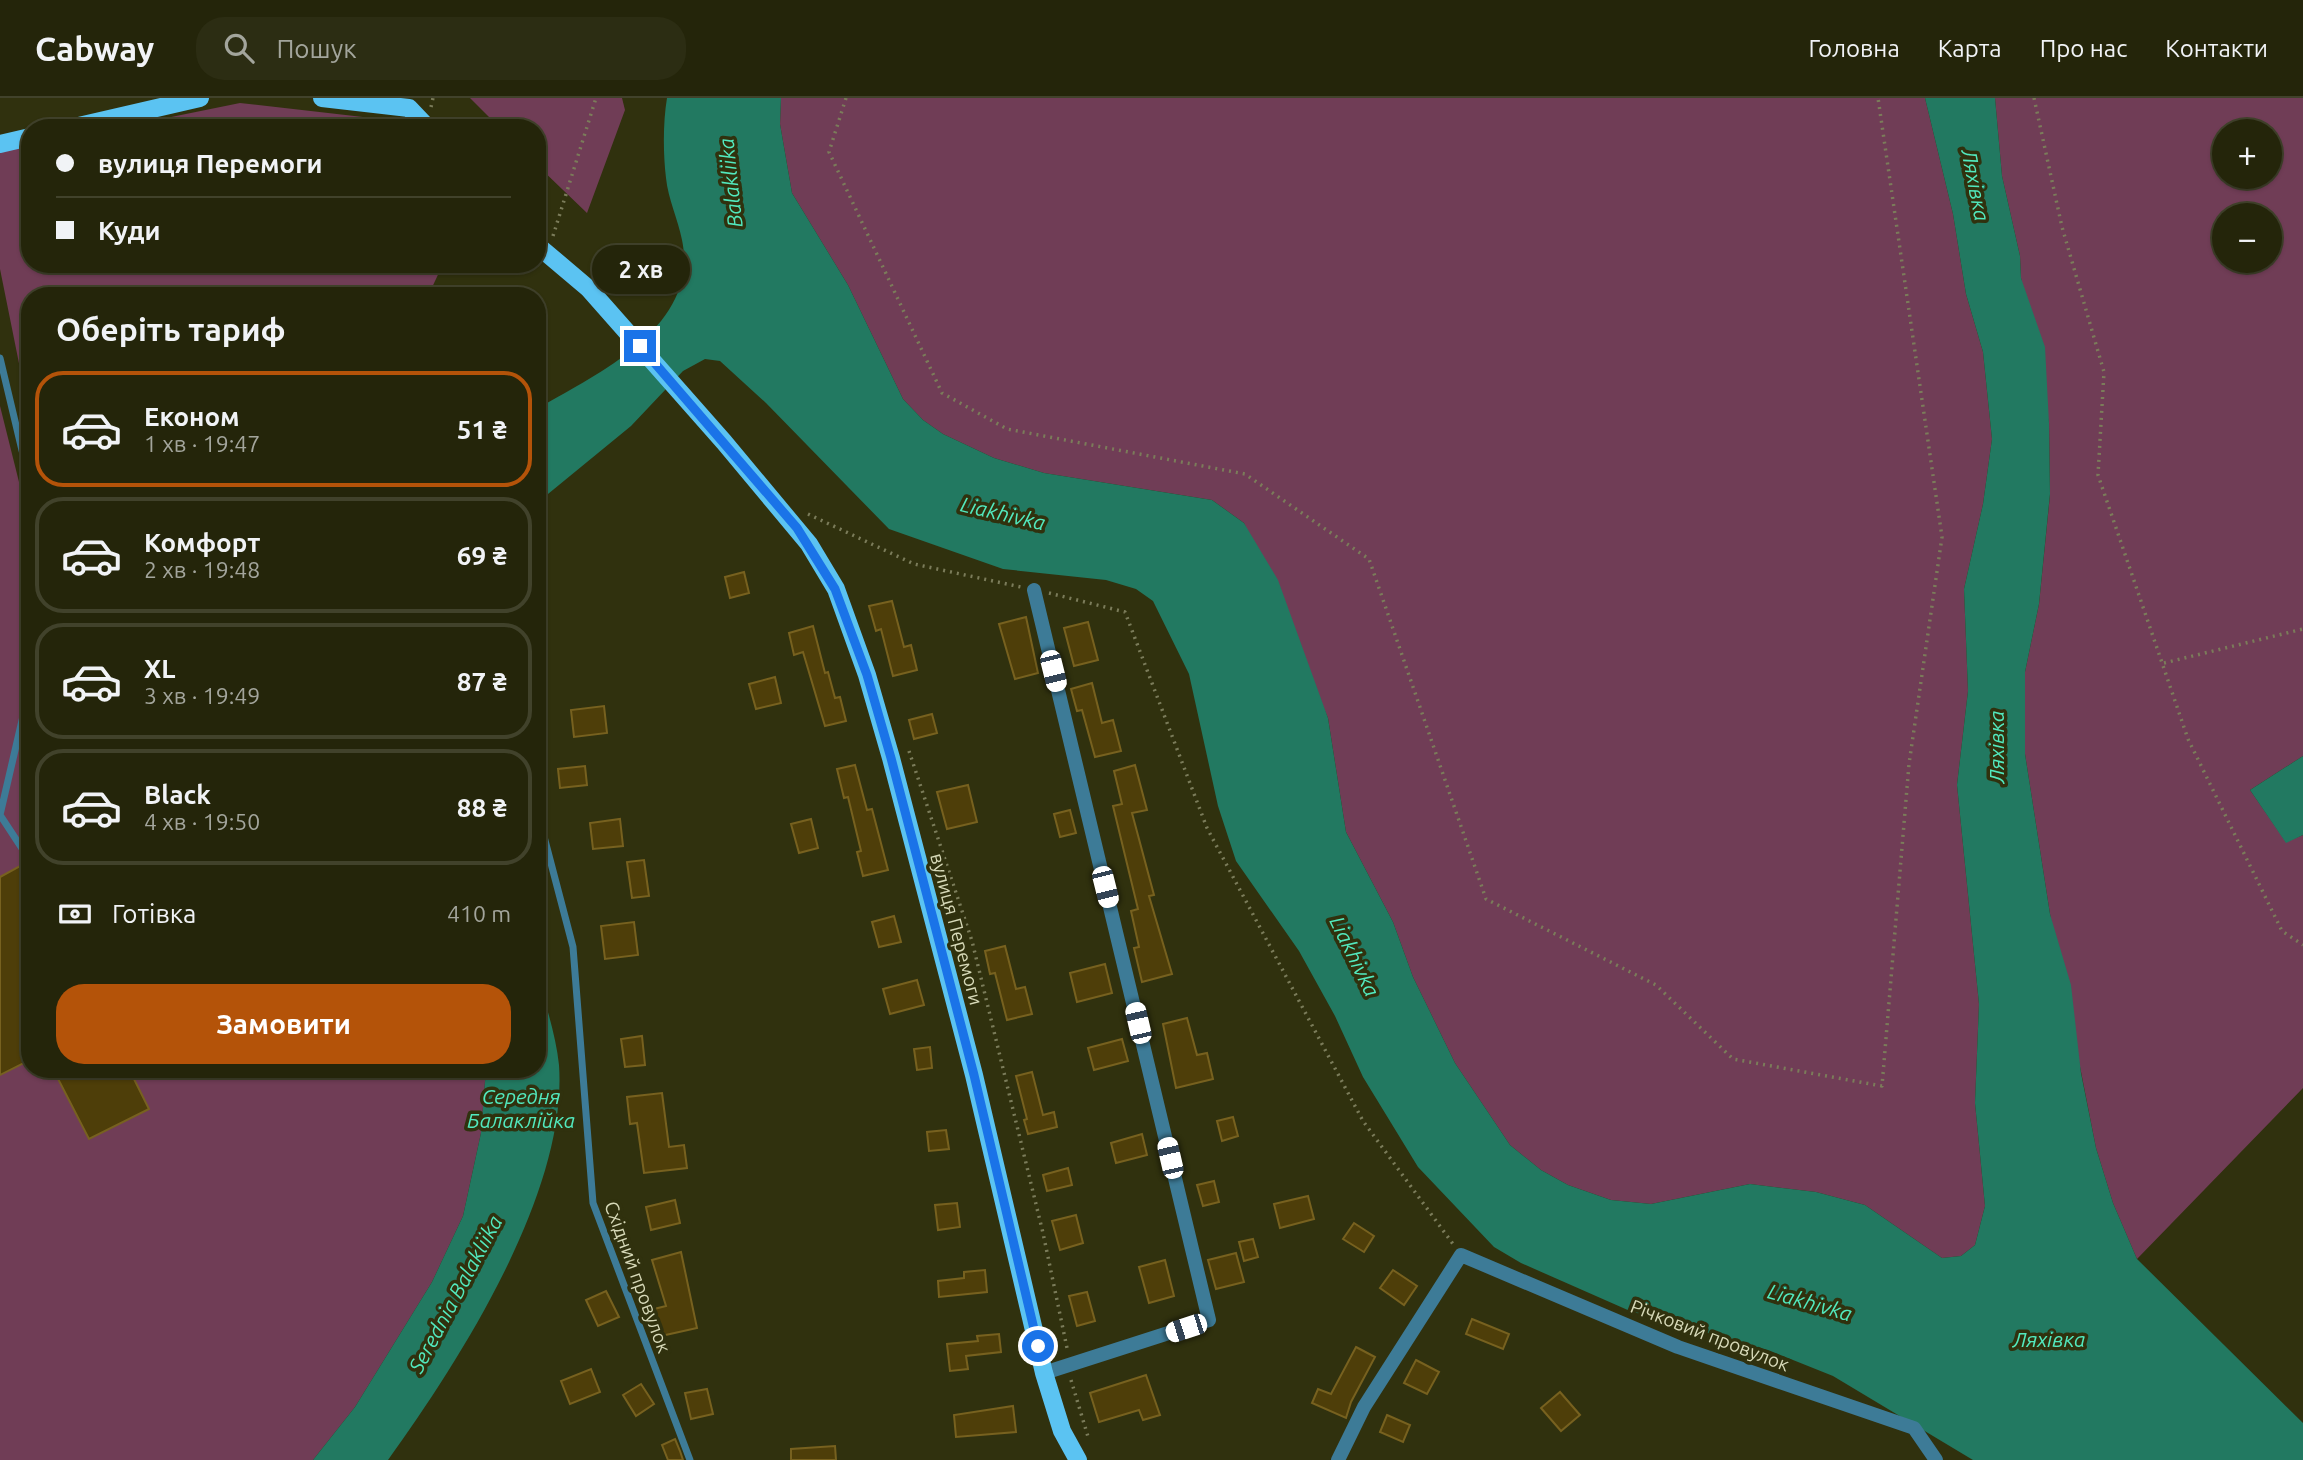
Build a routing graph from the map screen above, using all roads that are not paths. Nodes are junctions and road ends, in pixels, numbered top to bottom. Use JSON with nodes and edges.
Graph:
{"nodes":[{"id":1,"x":200,"y":98,"type":"edge"},
{"id":2,"x":322,"y":98,"type":"edge"},
{"id":3,"x":406,"y":103,"type":"edge"},
{"id":4,"x":109,"y":119,"type":"edge"},
{"id":5,"x":420,"y":119,"type":"edge"},
{"id":6,"x":21,"y":139,"type":"edge"},
{"id":7,"x":0,"y":144,"type":"edge"},
{"id":8,"x":546,"y":253,"type":"edge"},
{"id":9,"x":0,"y":358,"type":"edge"},
{"id":10,"x":21,"y":446,"type":"edge"},
{"id":11,"x":1034,"y":590,"type":"road end"},
{"id":12,"x":21,"y":726,"type":"edge"},
{"id":13,"x":546,"y":844,"type":"edge"},
{"id":14,"x":21,"y":847,"type":"edge"},
{"id":15,"x":1044,"y":1373,"type":"junction"},
{"id":16,"x":690,"y":1460,"type":"edge"},
{"id":17,"x":1078,"y":1460,"type":"edge"},
{"id":18,"x":1338,"y":1460,"type":"edge"},
{"id":19,"x":1936,"y":1460,"type":"edge"}],
"edges":[{"from":1,"to":4,"type":"main road"},
{"from":2,"to":3,"type":"main road"},
{"from":3,"to":5,"type":"main road"},
{"from":6,"to":7,"type":"main road"},
{"from":8,"to":15,"type":"main road","name":"вулиця Перемоги"},
{"from":9,"to":10,"type":"lane"},
{"from":11,"to":15,"type":"street"},
{"from":12,"to":14,"type":"lane"},
{"from":13,"to":16,"type":"lane","name":"Східний провулок"},
{"from":15,"to":17,"type":"main road","name":"вулиця Перемоги"},
{"from":18,"to":19,"type":"street","name":"Річковий провулок"}]}
